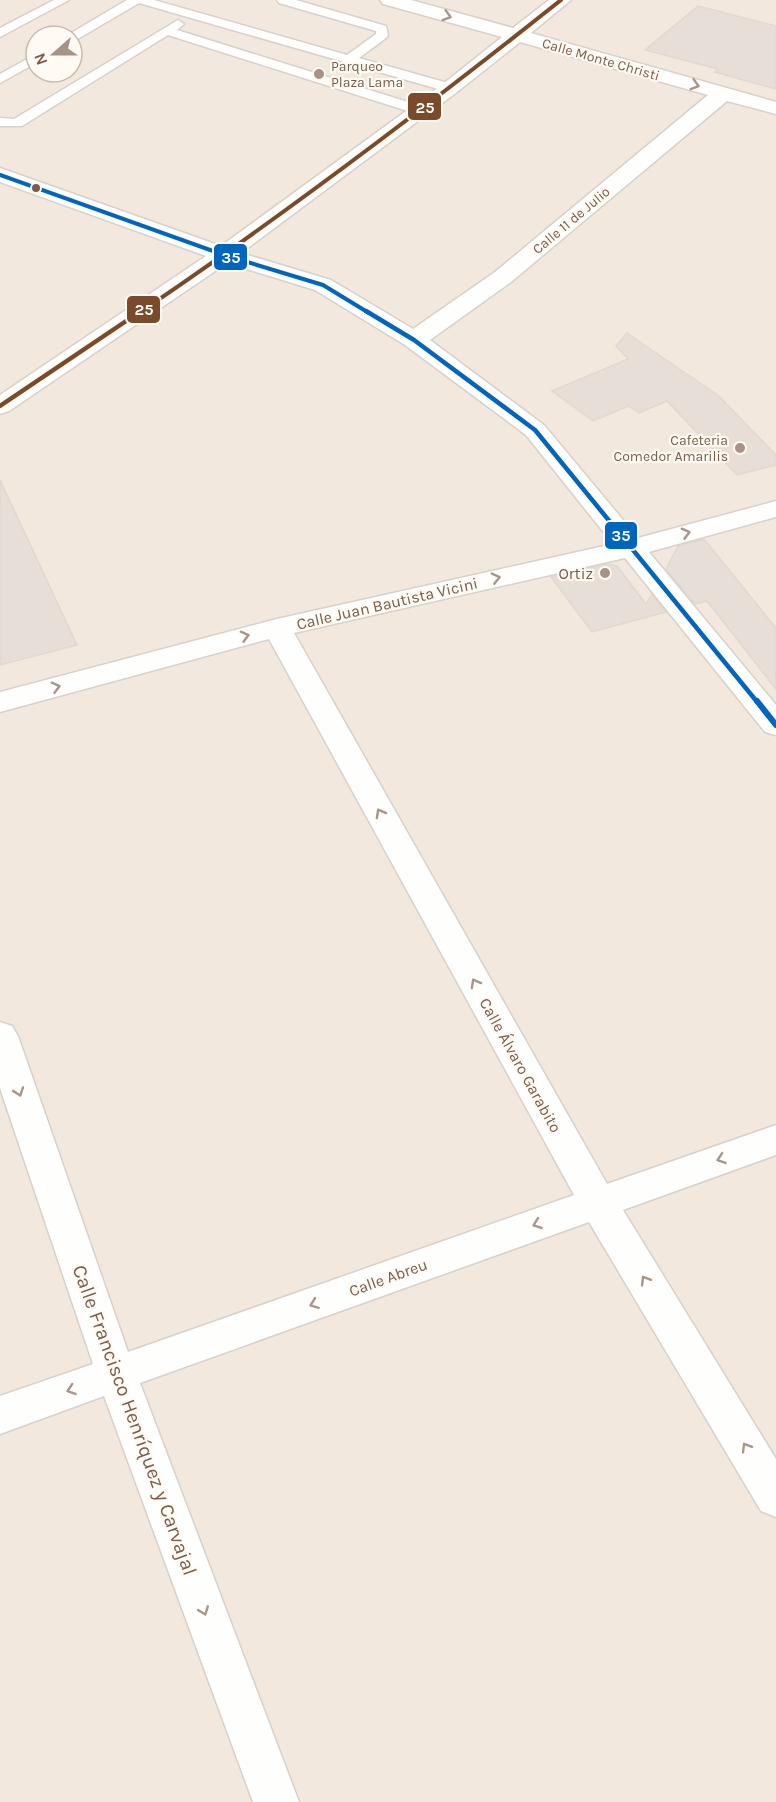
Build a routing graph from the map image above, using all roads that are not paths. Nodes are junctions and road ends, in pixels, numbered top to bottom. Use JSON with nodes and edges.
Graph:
{"nodes":[{"id":1,"x":63,"y":0,"type":"edge"},
{"id":2,"x":136,"y":0,"type":"edge"},
{"id":3,"x":141,"y":0,"type":"edge"},
{"id":4,"x":283,"y":0,"type":"edge"},
{"id":5,"x":390,"y":0,"type":"edge"},
{"id":6,"x":561,"y":0,"type":"edge"},
{"id":7,"x":194,"y":14,"type":"junction"},
{"id":8,"x":84,"y":30,"type":"edge"},
{"id":9,"x":167,"y":31,"type":"junction"},
{"id":10,"x":0,"y":33,"type":"edge"},
{"id":11,"x":516,"y":35,"type":"junction"},
{"id":12,"x":349,"y":59,"type":"junction"},
{"id":13,"x":24,"y":65,"type":"edge"},
{"id":14,"x":0,"y":79,"type":"edge"},
{"id":15,"x":450,"y":88,"type":"junction"},
{"id":16,"x":724,"y":93,"type":"junction"},
{"id":17,"x":776,"y":108,"type":"edge"},
{"id":18,"x":418,"y":110,"type":"junction"},
{"id":19,"x":0,"y":122,"type":"edge"},
{"id":20,"x":0,"y":175,"type":"edge"},
{"id":21,"x":224,"y":255,"type":"junction"},
{"id":22,"x":414,"y":340,"type":"junction"},
{"id":23,"x":0,"y":406,"type":"edge"},
{"id":24,"x":776,"y":509,"type":"edge"},
{"id":25,"x":631,"y":548,"type":"junction"},
{"id":26,"x":277,"y":628,"type":"junction"},
{"id":27,"x":0,"y":702,"type":"edge"},
{"id":28,"x":776,"y":725,"type":"edge"},
{"id":29,"x":0,"y":1036,"type":"edge"},
{"id":30,"x":776,"y":1140,"type":"edge"},
{"id":31,"x":598,"y":1203,"type":"junction"},
{"id":32,"x":116,"y":1374,"type":"junction"},
{"id":33,"x":0,"y":1415,"type":"edge"},
{"id":34,"x":776,"y":1497,"type":"edge"},
{"id":35,"x":276,"y":1802,"type":"edge"}],
"edges":[{"from":1,"to":10,"type":"lane"},
{"from":2,"to":8,"type":"lane"},
{"from":3,"to":7,"type":"lane"},
{"from":4,"to":12,"type":"lane"},
{"from":5,"to":11,"type":"street","name":"Calle Monte Christi","one_way":true},
{"from":6,"to":11,"type":"street"},
{"from":7,"to":9,"type":"lane"},
{"from":7,"to":12,"type":"lane"},
{"from":9,"to":18,"type":"lane"},
{"from":9,"to":19,"type":"lane"},
{"from":11,"to":15,"type":"street"},
{"from":11,"to":16,"type":"street","name":"Calle Monte Christi","one_way":true},
{"from":12,"to":15,"type":"lane"},
{"from":13,"to":14,"type":"lane"},
{"from":15,"to":18,"type":"street"},
{"from":16,"to":17,"type":"street","name":"Calle Monte Christi"},
{"from":16,"to":22,"type":"street","name":"Calle 11 de Julio"},
{"from":18,"to":21,"type":"street"},
{"from":20,"to":21,"type":"street"},
{"from":21,"to":22,"type":"street"},
{"from":21,"to":23,"type":"street"},
{"from":22,"to":25,"type":"street"},
{"from":25,"to":24,"type":"street","name":"Calle Juan Bautista Vicini","one_way":true},
{"from":26,"to":25,"type":"street","name":"Calle Juan Bautista Vicini","one_way":true},
{"from":25,"to":28,"type":"street"},
{"from":27,"to":26,"type":"street","name":"Calle Juan Bautista Vicini","one_way":true},
{"from":31,"to":26,"type":"street","name":"Calle Álvaro Garabito","one_way":true},
{"from":29,"to":32,"type":"street","name":"Calle Francisco Henríquez y Carvajal","one_way":true},
{"from":30,"to":31,"type":"street","name":"Calle Abreu","one_way":true},
{"from":31,"to":32,"type":"street","name":"Calle Abreu","one_way":true},
{"from":34,"to":31,"type":"street","name":"Calle Álvaro Garabito","one_way":true},
{"from":32,"to":33,"type":"street","name":"Calle Abreu","one_way":true},
{"from":32,"to":35,"type":"street","name":"Calle Francisco Henríquez y Carvajal","one_way":true}]}
